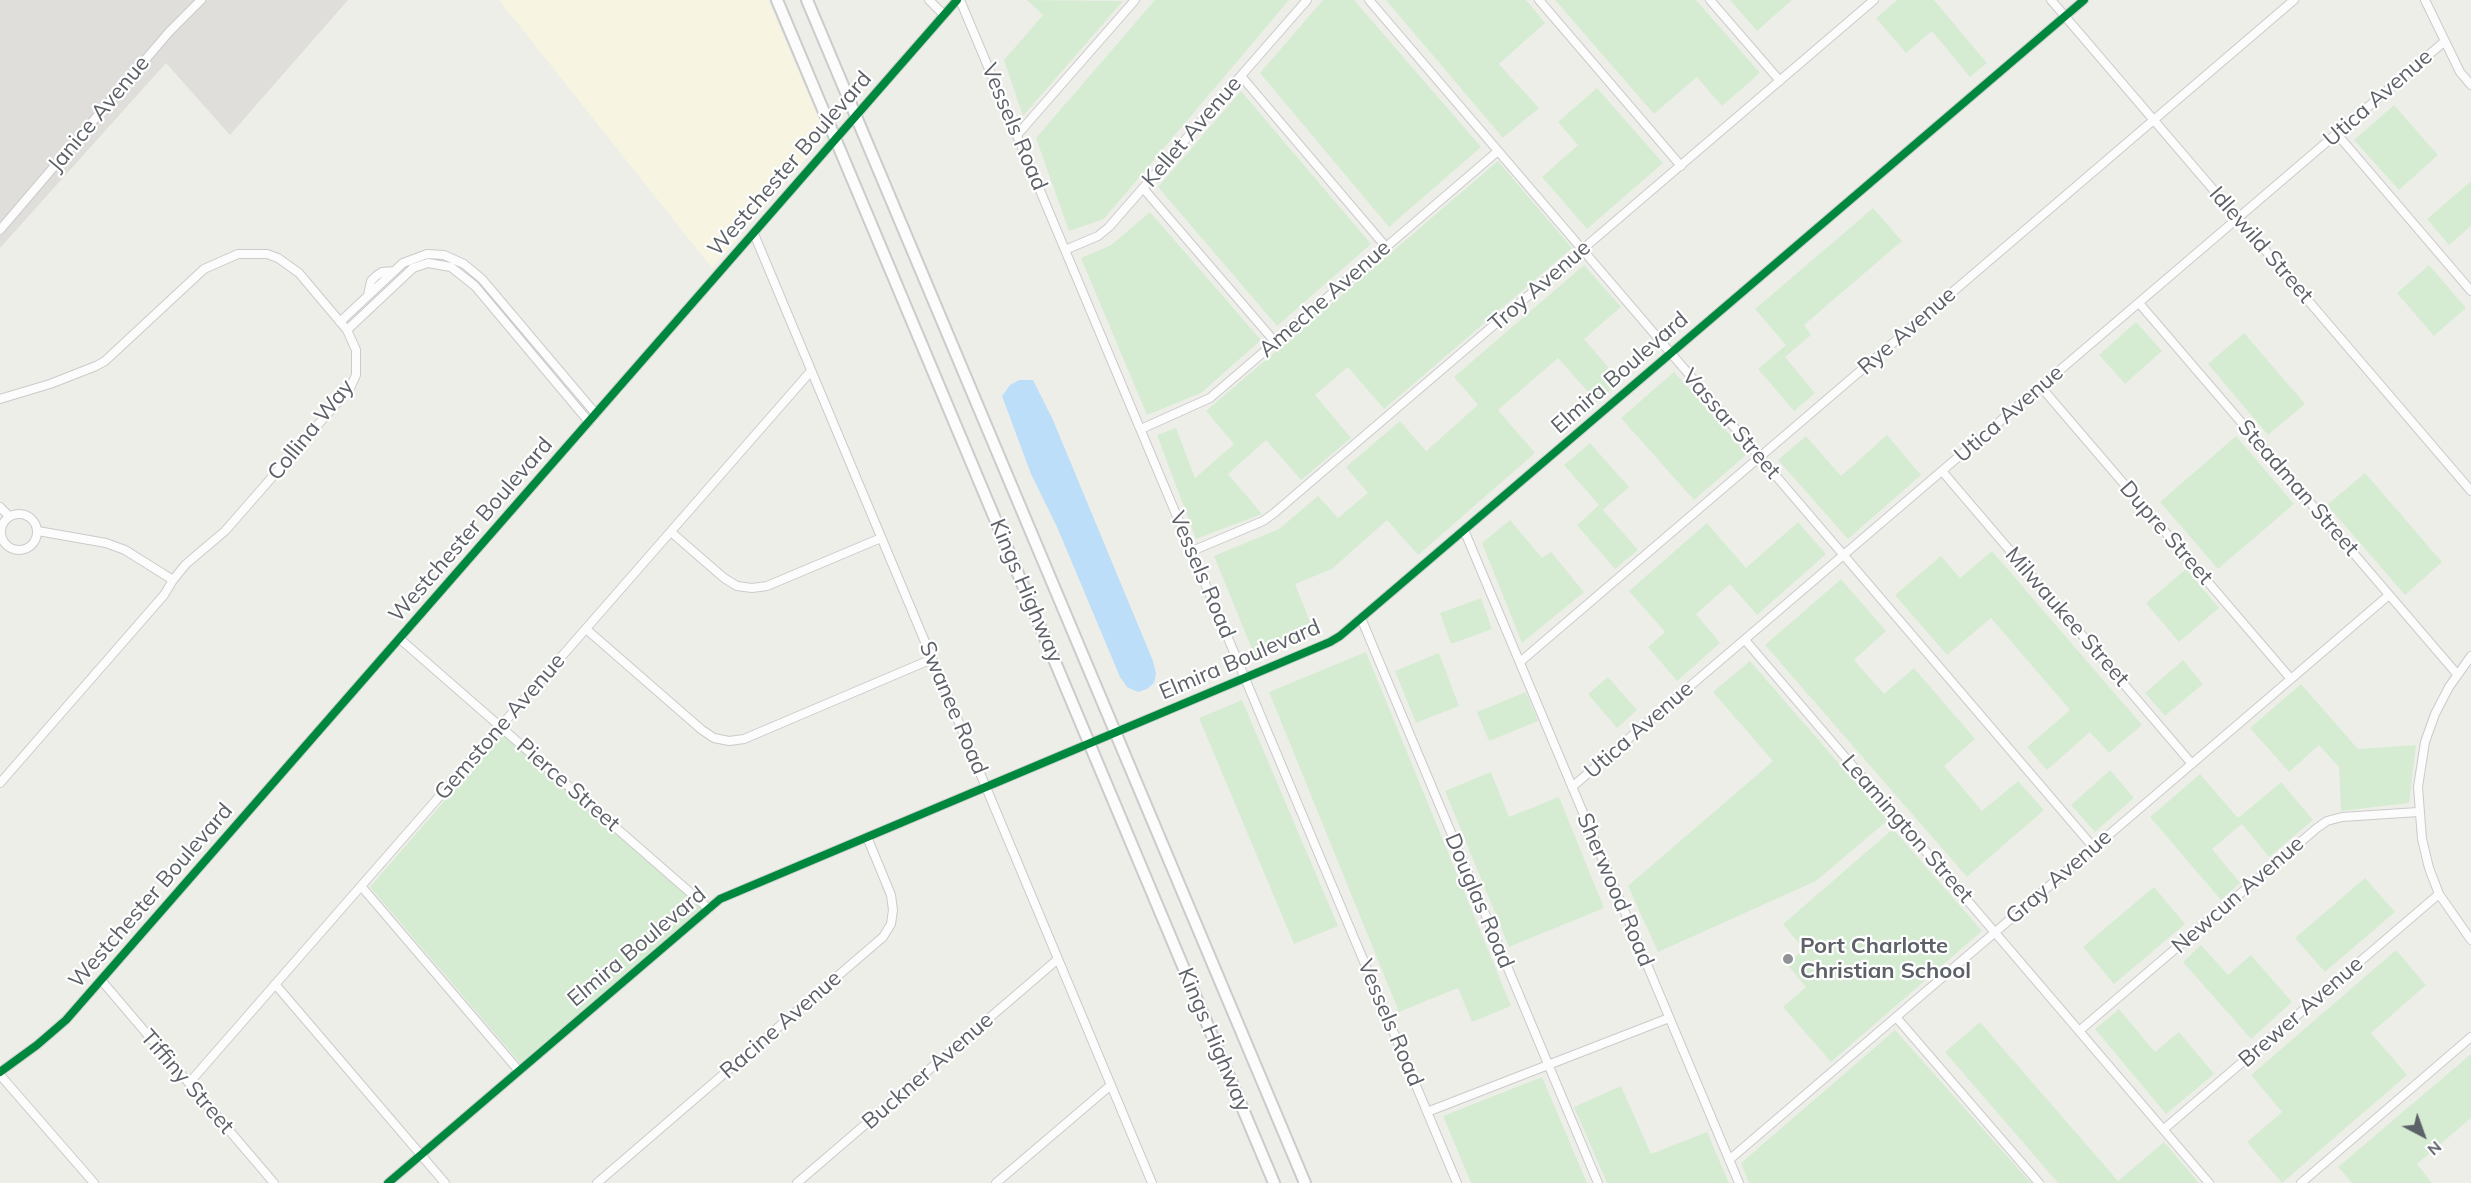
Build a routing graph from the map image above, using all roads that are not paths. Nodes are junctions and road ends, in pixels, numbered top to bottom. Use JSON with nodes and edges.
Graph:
{"nodes":[{"id":1,"x":201,"y":0,"type":"edge"},
{"id":2,"x":777,"y":0,"type":"edge"},
{"id":3,"x":807,"y":0,"type":"edge"},
{"id":4,"x":959,"y":0,"type":"edge"},
{"id":5,"x":1135,"y":0,"type":"edge"},
{"id":6,"x":1307,"y":0,"type":"edge"},
{"id":7,"x":1369,"y":0,"type":"edge"},
{"id":8,"x":1539,"y":0,"type":"edge"},
{"id":9,"x":1710,"y":0,"type":"edge"},
{"id":10,"x":1875,"y":0,"type":"edge"},
{"id":11,"x":2051,"y":0,"type":"edge"},
{"id":12,"x":2084,"y":0,"type":"edge"},
{"id":13,"x":2294,"y":0,"type":"edge"},
{"id":14,"x":2425,"y":0,"type":"edge"},
{"id":15,"x":931,"y":1,"type":"edge"},
{"id":16,"x":944,"y":15,"type":"junction"},
{"id":17,"x":2065,"y":16,"type":"junction"},
{"id":18,"x":2445,"y":41,"type":"junction"},
{"id":19,"x":1240,"y":76,"type":"junction"},
{"id":20,"x":1780,"y":81,"type":"junction"},
{"id":21,"x":2471,"y":85,"type":"edge"},
{"id":22,"x":856,"y":116,"type":"junction"},
{"id":23,"x":2154,"y":120,"type":"junction"},
{"id":24,"x":2337,"y":134,"type":"junction"},
{"id":25,"x":1017,"y":135,"type":"junction"},
{"id":26,"x":836,"y":140,"type":"junction"},
{"id":27,"x":1498,"y":151,"type":"junction"},
{"id":28,"x":1681,"y":166,"type":"junction"},
{"id":29,"x":1143,"y":188,"type":"junction"},
{"id":30,"x":2238,"y":218,"type":"junction"},
{"id":31,"x":0,"y":230,"type":"edge"},
{"id":32,"x":754,"y":234,"type":"junction"},
{"id":33,"x":1386,"y":247,"type":"junction"},
{"id":34,"x":1065,"y":250,"type":"junction"},
{"id":35,"x":1582,"y":250,"type":"junction"},
{"id":36,"x":437,"y":254,"type":"junction"},
{"id":37,"x":437,"y":263,"type":"junction"},
{"id":38,"x":479,"y":277,"type":"junction"},
{"id":39,"x":472,"y":283,"type":"junction"},
{"id":40,"x":2471,"y":291,"type":"edge"},
{"id":41,"x":365,"y":298,"type":"junction"},
{"id":42,"x":2139,"y":303,"type":"junction"},
{"id":43,"x":368,"y":308,"type":"junction"},
{"id":44,"x":340,"y":322,"type":"junction"},
{"id":45,"x":346,"y":330,"type":"junction"},
{"id":46,"x":1275,"y":342,"type":"junction"},
{"id":47,"x":1671,"y":353,"type":"junction"},
{"id":48,"x":812,"y":371,"type":"junction"},
{"id":49,"x":2041,"y":387,"type":"junction"},
{"id":50,"x":0,"y":399,"type":"edge"},
{"id":51,"x":596,"y":414,"type":"junction"},
{"id":52,"x":589,"y":422,"type":"junction"},
{"id":53,"x":1141,"y":429,"type":"junction"},
{"id":54,"x":1759,"y":457,"type":"junction"},
{"id":55,"x":1942,"y":471,"type":"junction"},
{"id":56,"x":2471,"y":491,"type":"edge"},
{"id":57,"x":0,"y":507,"type":"edge"},
{"id":58,"x":9,"y":516,"type":"junction"},
{"id":59,"x":1464,"y":530,"type":"junction"},
{"id":60,"x":38,"y":531,"type":"junction"},
{"id":61,"x":671,"y":531,"type":"junction"},
{"id":62,"x":881,"y":538,"type":"junction"},
{"id":63,"x":1192,"y":551,"type":"junction"},
{"id":64,"x":1844,"y":556,"type":"junction"},
{"id":65,"x":172,"y":580,"type":"junction"},
{"id":66,"x":2390,"y":595,"type":"junction"},
{"id":67,"x":1361,"y":618,"type":"junction"},
{"id":68,"x":586,"y":629,"type":"junction"},
{"id":69,"x":400,"y":639,"type":"junction"},
{"id":70,"x":1745,"y":640,"type":"junction"},
{"id":71,"x":2471,"y":656,"type":"edge"},
{"id":72,"x":932,"y":659,"type":"junction"},
{"id":73,"x":1520,"y":662,"type":"junction"},
{"id":74,"x":2457,"y":674,"type":"junction"},
{"id":75,"x":1245,"y":678,"type":"junction"},
{"id":76,"x":2291,"y":680,"type":"junction"},
{"id":77,"x":501,"y":727,"type":"junction"},
{"id":78,"x":1115,"y":733,"type":"junction"},
{"id":79,"x":1090,"y":744,"type":"junction"},
{"id":80,"x":2192,"y":764,"type":"junction"},
{"id":81,"x":0,"y":783,"type":"edge"},
{"id":82,"x":986,"y":787,"type":"junction"},
{"id":83,"x":1572,"y":787,"type":"junction"},
{"id":84,"x":2418,"y":812,"type":"junction"},
{"id":85,"x":867,"y":837,"type":"junction"},
{"id":86,"x":2094,"y":848,"type":"junction"},
{"id":87,"x":361,"y":886,"type":"junction"},
{"id":88,"x":2439,"y":894,"type":"junction"},
{"id":89,"x":708,"y":909,"type":"junction"},
{"id":90,"x":1995,"y":932,"type":"junction"},
{"id":91,"x":2471,"y":940,"type":"edge"},
{"id":92,"x":1058,"y":959,"type":"junction"},
{"id":93,"x":101,"y":980,"type":"junction"},
{"id":94,"x":275,"y":984,"type":"junction"},
{"id":95,"x":1896,"y":1017,"type":"junction"},
{"id":96,"x":1670,"y":1018,"type":"junction"},
{"id":97,"x":2079,"y":1031,"type":"junction"},
{"id":98,"x":2471,"y":1037,"type":"edge"},
{"id":99,"x":1548,"y":1065,"type":"junction"},
{"id":100,"x":519,"y":1071,"type":"junction"},
{"id":101,"x":0,"y":1073,"type":"edge"},
{"id":102,"x":189,"y":1083,"type":"junction"},
{"id":103,"x":1111,"y":1085,"type":"junction"},
{"id":104,"x":1428,"y":1112,"type":"junction"},
{"id":105,"x":2163,"y":1130,"type":"junction"},
{"id":106,"x":420,"y":1155,"type":"junction"},
{"id":107,"x":1729,"y":1160,"type":"junction"},
{"id":108,"x":94,"y":1183,"type":"edge"},
{"id":109,"x":274,"y":1183,"type":"edge"},
{"id":110,"x":388,"y":1183,"type":"edge"},
{"id":111,"x":445,"y":1183,"type":"edge"},
{"id":112,"x":597,"y":1183,"type":"edge"},
{"id":113,"x":797,"y":1183,"type":"edge"},
{"id":114,"x":996,"y":1183,"type":"edge"},
{"id":115,"x":1152,"y":1183,"type":"edge"},
{"id":116,"x":1274,"y":1183,"type":"edge"},
{"id":117,"x":1305,"y":1183,"type":"edge"},
{"id":118,"x":1457,"y":1183,"type":"edge"},
{"id":119,"x":1598,"y":1183,"type":"edge"},
{"id":120,"x":1739,"y":1183,"type":"edge"},
{"id":121,"x":2039,"y":1183,"type":"edge"},
{"id":122,"x":2209,"y":1183,"type":"edge"},
{"id":123,"x":2301,"y":1183,"type":"edge"}],
"edges":[{"from":1,"to":31,"type":"street","name":"Janice Avenue"},
{"from":2,"to":26,"type":"main road","name":"Kings Highway"},
{"from":3,"to":22,"type":"main road","name":"Kings Highway"},
{"from":4,"to":16,"type":"street","name":"Westchester Boulevard"},
{"from":4,"to":25,"type":"street","name":"Vessels Road"},
{"from":5,"to":25,"type":"street"},
{"from":6,"to":19,"type":"street","name":"Kellet Avenue"},
{"from":7,"to":27,"type":"street","name":"Vassar Street"},
{"from":8,"to":28,"type":"street"},
{"from":9,"to":20,"type":"street"},
{"from":10,"to":20,"type":"street","name":"Troy Avenue"},
{"from":11,"to":17,"type":"street","name":"Idlewild Street"},
{"from":12,"to":17,"type":"street","name":"Elmira Boulevard"},
{"from":13,"to":23,"type":"street","name":"Rye Avenue"},
{"from":14,"to":18,"type":"street"},
{"from":15,"to":16,"type":"street"},
{"from":16,"to":22,"type":"street","name":"Westchester Boulevard"},
{"from":17,"to":23,"type":"street","name":"Idlewild Street"},
{"from":17,"to":47,"type":"street","name":"Elmira Boulevard"},
{"from":18,"to":21,"type":"street"},
{"from":18,"to":24,"type":"street","name":"Utica Avenue"},
{"from":19,"to":29,"type":"street","name":"Kellet Avenue"},
{"from":19,"to":33,"type":"street"},
{"from":20,"to":28,"type":"street","name":"Troy Avenue"},
{"from":22,"to":26,"type":"street","name":"Westchester Boulevard"},
{"from":22,"to":78,"type":"main road","name":"Kings Highway"},
{"from":23,"to":30,"type":"street","name":"Idlewild Street"},
{"from":23,"to":54,"type":"street","name":"Rye Avenue"},
{"from":24,"to":30,"type":"street","name":"Utica Avenue"},
{"from":24,"to":40,"type":"street"},
{"from":25,"to":34,"type":"street","name":"Vessels Road"},
{"from":26,"to":32,"type":"street","name":"Westchester Boulevard"},
{"from":26,"to":79,"type":"main road","name":"Kings Highway"},
{"from":27,"to":33,"type":"street","name":"Ameche Avenue"},
{"from":27,"to":35,"type":"street","name":"Vassar Street"},
{"from":28,"to":35,"type":"street","name":"Troy Avenue"},
{"from":29,"to":34,"type":"street","name":"Kellet Avenue"},
{"from":29,"to":46,"type":"street"},
{"from":30,"to":42,"type":"street","name":"Utica Avenue"},
{"from":30,"to":56,"type":"street","name":"Idlewild Street"},
{"from":32,"to":48,"type":"street","name":"Swanee Road"},
{"from":32,"to":51,"type":"street","name":"Westchester Boulevard"},
{"from":33,"to":46,"type":"street","name":"Ameche Avenue"},
{"from":34,"to":53,"type":"street","name":"Vessels Road"},
{"from":35,"to":47,"type":"street","name":"Vassar Street"},
{"from":35,"to":63,"type":"street","name":"Troy Avenue"},
{"from":36,"to":37,"type":"street"},
{"from":36,"to":38,"type":"street"},
{"from":36,"to":41,"type":"street"},
{"from":37,"to":39,"type":"street"},
{"from":37,"to":43,"type":"street"},
{"from":38,"to":39,"type":"street"},
{"from":38,"to":51,"type":"street"},
{"from":39,"to":52,"type":"street"},
{"from":41,"to":43,"type":"street"},
{"from":41,"to":44,"type":"street"},
{"from":42,"to":49,"type":"street","name":"Utica Avenue"},
{"from":42,"to":66,"type":"street","name":"Steadman Street"},
{"from":43,"to":45,"type":"street"},
{"from":44,"to":45,"type":"street","name":"Collina Way"},
{"from":44,"to":50,"type":"street","name":"Collina Way"},
{"from":45,"to":65,"type":"street","name":"Collina Way"},
{"from":46,"to":53,"type":"street","name":"Ameche Avenue"},
{"from":47,"to":54,"type":"street","name":"Vassar Street"},
{"from":47,"to":59,"type":"street","name":"Elmira Boulevard"},
{"from":48,"to":61,"type":"street","name":"Gemstone Avenue"},
{"from":48,"to":62,"type":"street","name":"Swanee Road"},
{"from":49,"to":55,"type":"street","name":"Utica Avenue"},
{"from":49,"to":76,"type":"street","name":"Dupre Street"},
{"from":51,"to":52,"type":"street","name":"Westchester Boulevard"},
{"from":52,"to":69,"type":"street","name":"Westchester Boulevard"},
{"from":53,"to":63,"type":"street","name":"Vessels Road"},
{"from":54,"to":64,"type":"street","name":"Vassar Street"},
{"from":54,"to":73,"type":"street","name":"Rye Avenue"},
{"from":55,"to":64,"type":"street","name":"Utica Avenue"},
{"from":55,"to":80,"type":"street","name":"Milwaukee Street"},
{"from":57,"to":58,"type":"street"},
{"from":58,"to":60,"type":"street"},
{"from":58,"to":60,"type":"street"},
{"from":59,"to":67,"type":"street","name":"Elmira Boulevard"},
{"from":59,"to":73,"type":"street","name":"Sherwood Road"},
{"from":60,"to":65,"type":"street"},
{"from":61,"to":62,"type":"street"},
{"from":61,"to":68,"type":"street","name":"Gemstone Avenue"},
{"from":62,"to":72,"type":"street","name":"Swanee Road"},
{"from":63,"to":75,"type":"street","name":"Vessels Road"},
{"from":64,"to":70,"type":"street","name":"Utica Avenue"},
{"from":64,"to":86,"type":"street","name":"Vassar Street"},
{"from":65,"to":81,"type":"street","name":"Collina Way"},
{"from":66,"to":74,"type":"street","name":"Steadman Street"},
{"from":66,"to":76,"type":"street","name":"Gray Avenue"},
{"from":67,"to":75,"type":"street","name":"Elmira Boulevard"},
{"from":67,"to":99,"type":"street","name":"Douglas Road"},
{"from":68,"to":72,"type":"street"},
{"from":68,"to":77,"type":"street","name":"Gemstone Avenue"},
{"from":69,"to":77,"type":"street","name":"Pierce Street"},
{"from":69,"to":93,"type":"street","name":"Westchester Boulevard"},
{"from":70,"to":83,"type":"street","name":"Utica Avenue"},
{"from":70,"to":90,"type":"street","name":"Leamington Street"},
{"from":71,"to":74,"type":"street"},
{"from":72,"to":82,"type":"street","name":"Swanee Road"},
{"from":73,"to":83,"type":"street","name":"Sherwood Road"},
{"from":74,"to":84,"type":"street"},
{"from":75,"to":78,"type":"street","name":"Elmira Boulevard"},
{"from":75,"to":104,"type":"street","name":"Vessels Road"},
{"from":76,"to":80,"type":"street","name":"Gray Avenue"},
{"from":77,"to":87,"type":"street","name":"Gemstone Avenue"},
{"from":77,"to":89,"type":"street","name":"Pierce Street"},
{"from":78,"to":79,"type":"street","name":"Elmira Boulevard"},
{"from":78,"to":117,"type":"main road","name":"Kings Highway"},
{"from":79,"to":82,"type":"street","name":"Elmira Boulevard"},
{"from":79,"to":116,"type":"main road","name":"Kings Highway"},
{"from":80,"to":86,"type":"street","name":"Gray Avenue"},
{"from":82,"to":85,"type":"street","name":"Elmira Boulevard"},
{"from":82,"to":92,"type":"street","name":"Swanee Road"},
{"from":83,"to":96,"type":"street","name":"Sherwood Road"},
{"from":84,"to":88,"type":"street"},
{"from":84,"to":97,"type":"street","name":"Newcun Avenue"},
{"from":85,"to":89,"type":"street","name":"Elmira Boulevard"},
{"from":85,"to":112,"type":"street","name":"Racine Avenue"},
{"from":86,"to":90,"type":"street","name":"Gray Avenue"},
{"from":87,"to":94,"type":"street","name":"Gemstone Avenue"},
{"from":87,"to":100,"type":"street"},
{"from":88,"to":91,"type":"street"},
{"from":88,"to":105,"type":"street","name":"Brewer Avenue"},
{"from":89,"to":100,"type":"street","name":"Elmira Boulevard"},
{"from":90,"to":95,"type":"street","name":"Gray Avenue"},
{"from":90,"to":97,"type":"street","name":"Leamington Street"},
{"from":92,"to":103,"type":"street","name":"Swanee Road"},
{"from":92,"to":113,"type":"street","name":"Buckner Avenue"},
{"from":93,"to":101,"type":"street","name":"Westchester Boulevard"},
{"from":93,"to":102,"type":"street","name":"Tiffiny Street"},
{"from":94,"to":102,"type":"street","name":"Gemstone Avenue"},
{"from":94,"to":106,"type":"street"},
{"from":95,"to":107,"type":"street","name":"Gray Avenue"},
{"from":95,"to":121,"type":"street"},
{"from":96,"to":99,"type":"street"},
{"from":96,"to":107,"type":"street","name":"Sherwood Road"},
{"from":97,"to":105,"type":"street","name":"Leamington Street"},
{"from":98,"to":123,"type":"street"},
{"from":99,"to":104,"type":"street"},
{"from":99,"to":119,"type":"street","name":"Douglas Road"},
{"from":100,"to":106,"type":"street","name":"Elmira Boulevard"},
{"from":101,"to":108,"type":"street"},
{"from":102,"to":109,"type":"street","name":"Tiffiny Street"},
{"from":103,"to":114,"type":"street"},
{"from":103,"to":115,"type":"street","name":"Swanee Road"},
{"from":104,"to":118,"type":"street","name":"Vessels Road"},
{"from":105,"to":122,"type":"street","name":"Leamington Street"},
{"from":106,"to":110,"type":"street","name":"Elmira Boulevard"},
{"from":106,"to":111,"type":"street"},
{"from":107,"to":120,"type":"street","name":"Sherwood Road"}]}
